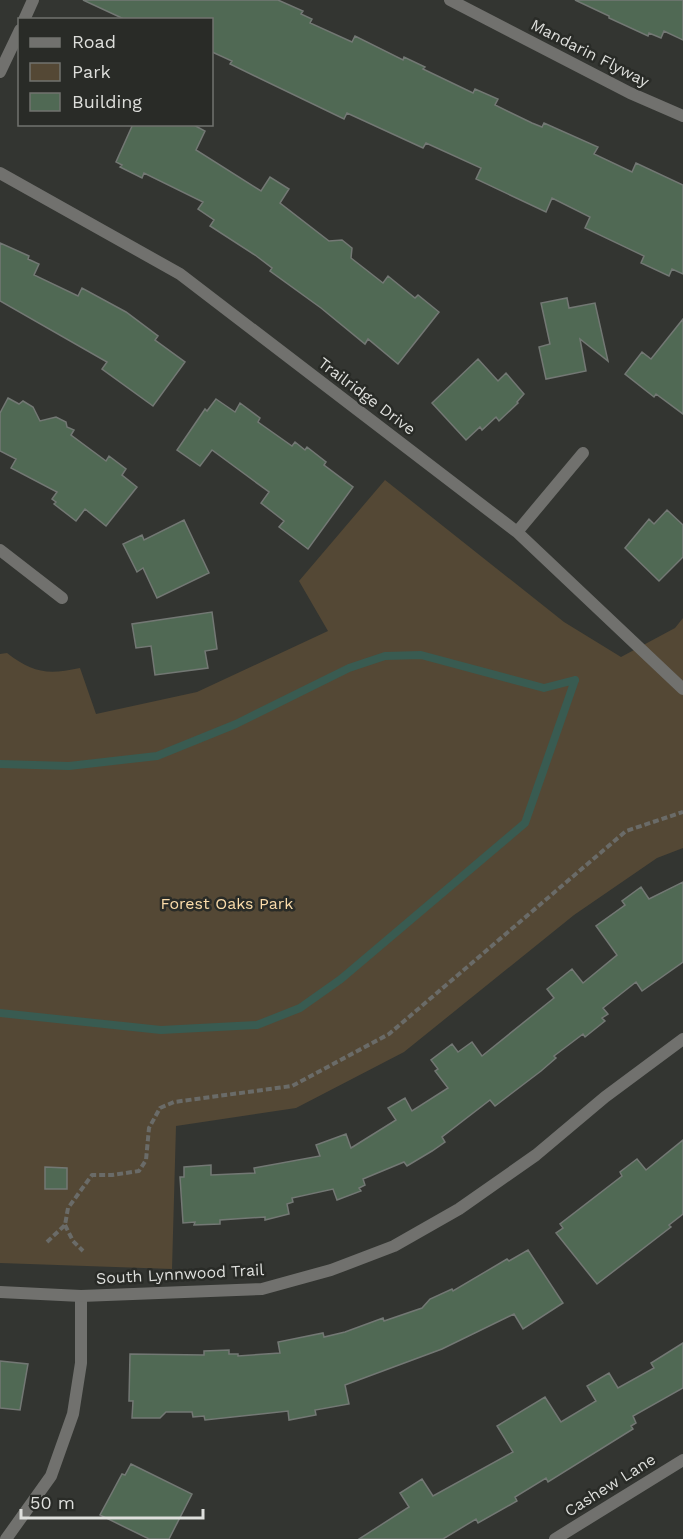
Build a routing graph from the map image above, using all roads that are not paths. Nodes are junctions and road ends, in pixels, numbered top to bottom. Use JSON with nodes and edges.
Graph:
{"nodes":[{"id":1,"x":33,"y":0,"type":"edge"},
{"id":2,"x":450,"y":0,"type":"edge"},
{"id":3,"x":25,"y":18,"type":"edge"},
{"id":4,"x":18,"y":34,"type":"edge"},
{"id":5,"x":0,"y":72,"type":"edge"},
{"id":6,"x":683,"y":116,"type":"edge"},
{"id":7,"x":0,"y":173,"type":"edge"},
{"id":8,"x":583,"y":453,"type":"dead end"},
{"id":9,"x":518,"y":532,"type":"junction"},
{"id":10,"x":0,"y":550,"type":"edge"},
{"id":11,"x":62,"y":598,"type":"dead end"},
{"id":12,"x":683,"y":689,"type":"edge"},
{"id":13,"x":683,"y":1039,"type":"edge"},
{"id":14,"x":0,"y":1292,"type":"edge"},
{"id":15,"x":81,"y":1296,"type":"junction"},
{"id":16,"x":683,"y":1460,"type":"edge"},
{"id":17,"x":6,"y":1539,"type":"edge"},
{"id":18,"x":555,"y":1539,"type":"edge"}],
"edges":[{"from":1,"to":3,"type":"street"},
{"from":2,"to":6,"type":"street","name":"Mandarin Flyway"},
{"from":4,"to":5,"type":"street"},
{"from":7,"to":9,"type":"street","name":"Trailridge Drive"},
{"from":8,"to":9,"type":"street"},
{"from":9,"to":12,"type":"street","name":"Trailridge Drive"},
{"from":10,"to":11,"type":"street"},
{"from":13,"to":15,"type":"street","name":"South Lynnwood Trail"},
{"from":14,"to":15,"type":"street","name":"South Lynnwood Trail"},
{"from":15,"to":17,"type":"street"},
{"from":16,"to":18,"type":"street","name":"Cashew Lane"}]}
